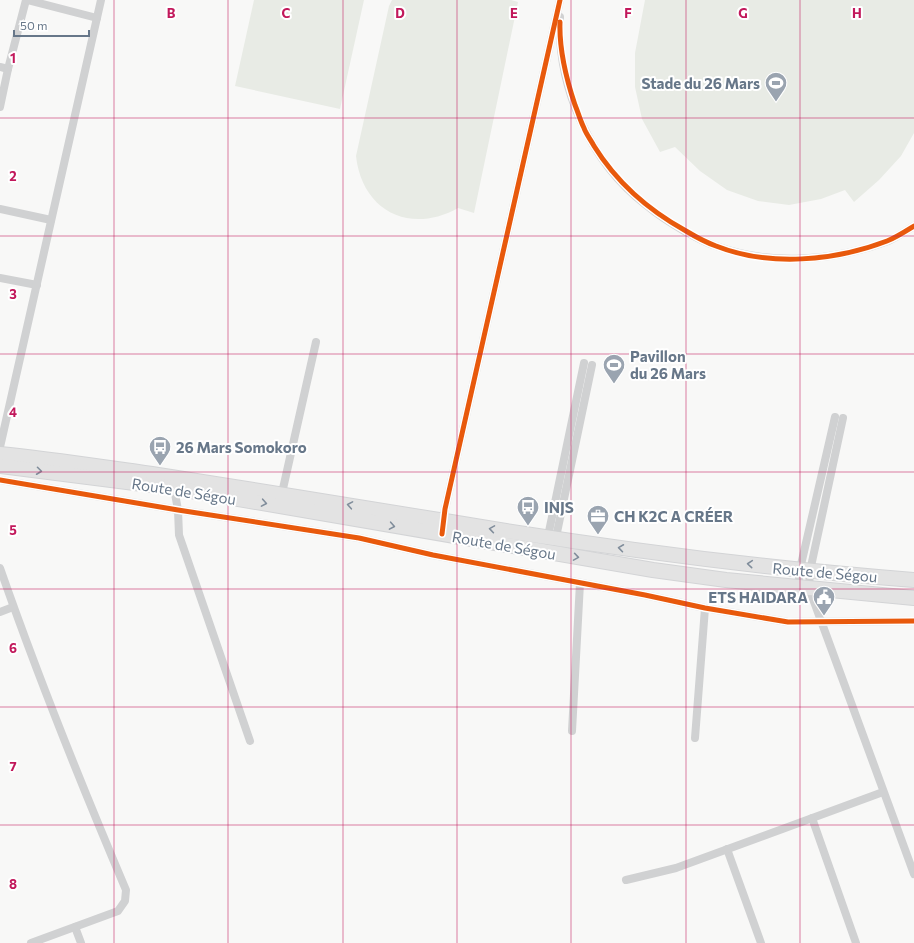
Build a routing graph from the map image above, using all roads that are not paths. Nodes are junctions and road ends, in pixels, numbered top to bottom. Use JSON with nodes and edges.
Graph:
{"nodes":[{"id":1,"x":27,"y":0,"type":"edge"},
{"id":2,"x":101,"y":0,"type":"edge"},
{"id":3,"x":561,"y":0,"type":"edge"},
{"id":4,"x":97,"y":18,"type":"junction"},
{"id":5,"x":4,"y":68,"type":"edge"},
{"id":6,"x":0,"y":107,"type":"edge"},
{"id":7,"x":0,"y":209,"type":"edge"},
{"id":8,"x":51,"y":220,"type":"junction"},
{"id":9,"x":914,"y":226,"type":"edge"},
{"id":10,"x":0,"y":278,"type":"edge"},
{"id":11,"x":37,"y":285,"type":"junction"},
{"id":12,"x":316,"y":342,"type":"dead end"},
{"id":13,"x":588,"y":364,"type":"dead end"},
{"id":14,"x":839,"y":418,"type":"dead end"},
{"id":15,"x":0,"y":447,"type":"edge"},
{"id":16,"x":0,"y":454,"type":"edge"},
{"id":17,"x":0,"y":466,"type":"edge"},
{"id":18,"x":0,"y":480,"type":"edge"},
{"id":19,"x":174,"y":488,"type":"junction"},
{"id":20,"x":282,"y":493,"type":"junction"},
{"id":21,"x":178,"y":510,"type":"junction"},
{"id":22,"x":443,"y":528,"type":"junction"},
{"id":23,"x":551,"y":546,"type":"junction"},
{"id":24,"x":0,"y":568,"type":"edge"},
{"id":25,"x":805,"y":570,"type":"junction"},
{"id":26,"x":580,"y":583,"type":"junction"},
{"id":27,"x":803,"y":587,"type":"junction"},
{"id":28,"x":913,"y":587,"type":"edge"},
{"id":29,"x":13,"y":607,"type":"junction"},
{"id":30,"x":706,"y":608,"type":"junction"},
{"id":31,"x":0,"y":612,"type":"edge"},
{"id":32,"x":914,"y":621,"type":"edge"},
{"id":33,"x":821,"y":622,"type":"junction"},
{"id":34,"x":572,"y":731,"type":"dead end"},
{"id":35,"x":695,"y":738,"type":"dead end"},
{"id":36,"x":250,"y":741,"type":"dead end"},
{"id":37,"x":883,"y":792,"type":"junction"},
{"id":38,"x":812,"y":818,"type":"junction"},
{"id":39,"x":727,"y":849,"type":"junction"},
{"id":40,"x":914,"y":874,"type":"edge"},
{"id":41,"x":626,"y":880,"type":"dead end"},
{"id":42,"x":74,"y":927,"type":"junction"},
{"id":43,"x":31,"y":943,"type":"edge"},
{"id":44,"x":81,"y":943,"type":"edge"},
{"id":45,"x":761,"y":943,"type":"edge"},
{"id":46,"x":856,"y":943,"type":"edge"}],
"edges":[{"from":1,"to":4,"type":"street"},
{"from":1,"to":5,"type":"street"},
{"from":2,"to":4,"type":"street"},
{"from":3,"to":9,"type":"street"},
{"from":3,"to":22,"type":"street"},
{"from":4,"to":8,"type":"street"},
{"from":5,"to":6,"type":"street"},
{"from":7,"to":8,"type":"street"},
{"from":8,"to":11,"type":"street"},
{"from":10,"to":11,"type":"street"},
{"from":11,"to":15,"type":"street"},
{"from":12,"to":20,"type":"street"},
{"from":13,"to":23,"type":"street"},
{"from":14,"to":25,"type":"street"},
{"from":16,"to":20,"type":"highway","name":"Route de Ségou"},
{"from":17,"to":19,"type":"highway","name":"Route de Ségou","one_way":true},
{"from":18,"to":21,"type":"street"},
{"from":19,"to":21,"type":"street"},
{"from":19,"to":22,"type":"highway","name":"Route de Ségou","one_way":true},
{"from":22,"to":20,"type":"highway","name":"Route de Ségou","one_way":true},
{"from":21,"to":26,"type":"street"},
{"from":21,"to":36,"type":"street"},
{"from":22,"to":23,"type":"highway","name":"Route de Ségou"},
{"from":25,"to":23,"type":"highway","name":"Route de Ségou","one_way":true},
{"from":23,"to":27,"type":"highway","name":"Route de Ségou","one_way":true},
{"from":24,"to":29,"type":"street"},
{"from":25,"to":27,"type":"street"},
{"from":25,"to":28,"type":"highway","name":"Route de Ségou"},
{"from":26,"to":30,"type":"street"},
{"from":26,"to":34,"type":"street"},
{"from":27,"to":28,"type":"highway","name":"Route de Ségou"},
{"from":27,"to":33,"type":"street"},
{"from":29,"to":31,"type":"street"},
{"from":29,"to":42,"type":"street"},
{"from":30,"to":33,"type":"street"},
{"from":30,"to":35,"type":"street"},
{"from":32,"to":33,"type":"street"},
{"from":33,"to":37,"type":"street"},
{"from":37,"to":38,"type":"street"},
{"from":37,"to":40,"type":"street"},
{"from":38,"to":39,"type":"street"},
{"from":38,"to":46,"type":"street"},
{"from":39,"to":41,"type":"street"},
{"from":39,"to":45,"type":"street"},
{"from":42,"to":43,"type":"street"},
{"from":42,"to":44,"type":"street"}]}
